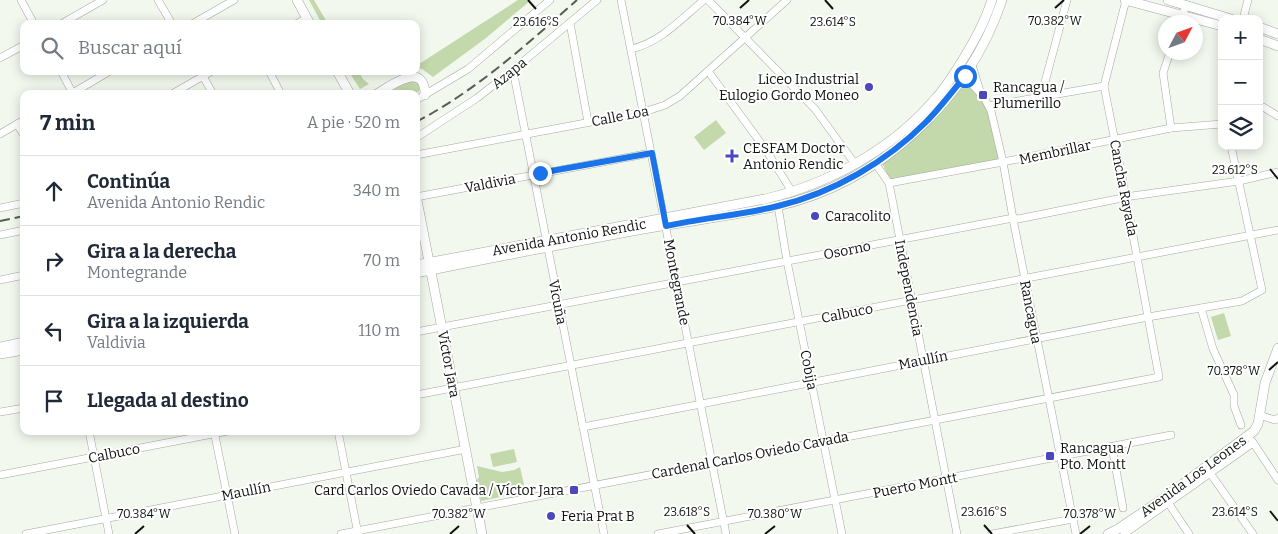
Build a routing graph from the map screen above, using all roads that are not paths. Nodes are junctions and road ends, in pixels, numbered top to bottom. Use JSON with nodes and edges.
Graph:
{"nodes":[{"id":1,"x":21,"y":0,"type":"edge"},
{"id":2,"x":103,"y":0,"type":"edge"},
{"id":3,"x":158,"y":0,"type":"edge"},
{"id":4,"x":234,"y":0,"type":"edge"},
{"id":5,"x":297,"y":0,"type":"edge"},
{"id":6,"x":597,"y":0,"type":"edge"},
{"id":7,"x":621,"y":0,"type":"edge"},
{"id":8,"x":704,"y":0,"type":"edge"},
{"id":9,"x":708,"y":0,"type":"edge"},
{"id":10,"x":786,"y":0,"type":"edge"},
{"id":11,"x":992,"y":0,"type":"edge"},
{"id":12,"x":1002,"y":0,"type":"edge"},
{"id":13,"x":1067,"y":0,"type":"edge"},
{"id":14,"x":1126,"y":0,"type":"edge"},
{"id":15,"x":1248,"y":0,"type":"edge"},
{"id":16,"x":548,"y":1,"type":"edge"},
{"id":17,"x":1173,"y":1,"type":"edge"},
{"id":18,"x":1186,"y":5,"type":"junction"},
{"id":19,"x":1172,"y":13,"type":"junction"},
{"id":20,"x":1175,"y":15,"type":"edge"},
{"id":21,"x":1182,"y":15,"type":"edge"},
{"id":22,"x":1218,"y":15,"type":"edge"},
{"id":23,"x":1244,"y":15,"type":"edge"},
{"id":24,"x":32,"y":20,"type":"edge"},
{"id":25,"x":68,"y":20,"type":"edge"},
{"id":26,"x":170,"y":20,"type":"edge"},
{"id":27,"x":199,"y":20,"type":"edge"},
{"id":28,"x":308,"y":20,"type":"edge"},
{"id":29,"x":570,"y":23,"type":"junction"},
{"id":30,"x":1203,"y":23,"type":"edge"},
{"id":31,"x":1218,"y":25,"type":"edge"},
{"id":32,"x":1263,"y":28,"type":"edge"},
{"id":33,"x":1278,"y":34,"type":"edge"},
{"id":34,"x":745,"y":38,"type":"junction"},
{"id":35,"x":1263,"y":40,"type":"edge"},
{"id":36,"x":1278,"y":46,"type":"edge"},
{"id":37,"x":20,"y":47,"type":"edge"},
{"id":38,"x":631,"y":49,"type":"junction"},
{"id":39,"x":966,"y":54,"type":"junction"},
{"id":40,"x":0,"y":58,"type":"edge"},
{"id":41,"x":1167,"y":60,"type":"edge"},
{"id":42,"x":972,"y":65,"type":"junction"},
{"id":43,"x":513,"y":70,"type":"junction"},
{"id":44,"x":708,"y":71,"type":"junction"},
{"id":45,"x":63,"y":75,"type":"edge"},
{"id":46,"x":103,"y":75,"type":"edge"},
{"id":47,"x":200,"y":75,"type":"edge"},
{"id":48,"x":203,"y":75,"type":"edge"},
{"id":49,"x":271,"y":75,"type":"edge"},
{"id":50,"x":339,"y":75,"type":"edge"},
{"id":51,"x":965,"y":76,"type":"junction"},
{"id":52,"x":1104,"y":86,"type":"junction"},
{"id":53,"x":70,"y":90,"type":"edge"},
{"id":54,"x":77,"y":90,"type":"edge"},
{"id":55,"x":178,"y":90,"type":"edge"},
{"id":56,"x":211,"y":90,"type":"edge"},
{"id":57,"x":279,"y":90,"type":"edge"},
{"id":58,"x":348,"y":90,"type":"edge"},
{"id":59,"x":384,"y":90,"type":"edge"},
{"id":60,"x":981,"y":94,"type":"junction"},
{"id":61,"x":425,"y":95,"type":"junction"},
{"id":62,"x":1041,"y":97,"type":"junction"},
{"id":63,"x":420,"y":98,"type":"edge"},
{"id":64,"x":990,"y":106,"type":"junction"},
{"id":65,"x":1263,"y":108,"type":"edge"},
{"id":66,"x":644,"y":112,"type":"junction"},
{"id":67,"x":1278,"y":116,"type":"edge"},
{"id":68,"x":588,"y":122,"type":"junction"},
{"id":69,"x":20,"y":123,"type":"edge"},
{"id":70,"x":1218,"y":124,"type":"edge"},
{"id":71,"x":1171,"y":128,"type":"junction"},
{"id":72,"x":0,"y":134,"type":"edge"},
{"id":73,"x":525,"y":134,"type":"junction"},
{"id":74,"x":420,"y":135,"type":"edge"},
{"id":75,"x":1115,"y":140,"type":"junction"},
{"id":76,"x":1232,"y":150,"type":"edge"},
{"id":77,"x":652,"y":153,"type":"junction"},
{"id":78,"x":420,"y":154,"type":"edge"},
{"id":79,"x":1003,"y":162,"type":"junction"},
{"id":80,"x":875,"y":163,"type":"junction"},
{"id":81,"x":856,"y":164,"type":"junction"},
{"id":82,"x":1278,"y":172,"type":"edge"},
{"id":83,"x":533,"y":174,"type":"junction"},
{"id":84,"x":1239,"y":181,"type":"junction"},
{"id":85,"x":889,"y":183,"type":"junction"},
{"id":86,"x":790,"y":193,"type":"junction"},
{"id":87,"x":420,"y":196,"type":"edge"},
{"id":88,"x":1126,"y":197,"type":"junction"},
{"id":89,"x":20,"y":204,"type":"edge"},
{"id":90,"x":778,"y":206,"type":"junction"},
{"id":91,"x":0,"y":208,"type":"edge"},
{"id":92,"x":420,"y":217,"type":"edge"},
{"id":93,"x":1013,"y":218,"type":"junction"},
{"id":94,"x":665,"y":222,"type":"junction"},
{"id":95,"x":1278,"y":230,"type":"edge"},
{"id":96,"x":20,"y":231,"type":"edge"},
{"id":97,"x":0,"y":235,"type":"edge"},
{"id":98,"x":1252,"y":236,"type":"junction"},
{"id":99,"x":899,"y":240,"type":"junction"},
{"id":100,"x":547,"y":243,"type":"junction"},
{"id":101,"x":1137,"y":258,"type":"junction"},
{"id":102,"x":787,"y":261,"type":"junction"},
{"id":103,"x":420,"y":266,"type":"edge"},
{"id":104,"x":430,"y":266,"type":"junction"},
{"id":105,"x":420,"y":271,"type":"edge"},
{"id":106,"x":20,"y":276,"type":"edge"},
{"id":107,"x":1025,"y":279,"type":"junction"},
{"id":108,"x":0,"y":280,"type":"edge"},
{"id":109,"x":677,"y":282,"type":"junction"},
{"id":110,"x":911,"y":301,"type":"junction"},
{"id":111,"x":559,"y":305,"type":"junction"},
{"id":112,"x":1201,"y":308,"type":"junction"},
{"id":113,"x":1148,"y":317,"type":"junction"},
{"id":114,"x":800,"y":322,"type":"junction"},
{"id":115,"x":442,"y":327,"type":"junction"},
{"id":116,"x":420,"y":331,"type":"edge"},
{"id":117,"x":1036,"y":338,"type":"junction"},
{"id":118,"x":20,"y":343,"type":"edge"},
{"id":119,"x":689,"y":343,"type":"junction"},
{"id":120,"x":0,"y":347,"type":"edge"},
{"id":121,"x":1278,"y":348,"type":"edge"},
{"id":122,"x":20,"y":351,"type":"edge"},
{"id":123,"x":0,"y":354,"type":"edge"},
{"id":124,"x":923,"y":360,"type":"junction"},
{"id":125,"x":571,"y":366,"type":"junction"},
{"id":126,"x":1159,"y":377,"type":"joint"},
{"id":127,"x":812,"y":382,"type":"junction"},
{"id":128,"x":454,"y":388,"type":"junction"},
{"id":129,"x":420,"y":394,"type":"edge"},
{"id":130,"x":1048,"y":397,"type":"junction"},
{"id":131,"x":700,"y":404,"type":"junction"},
{"id":132,"x":20,"y":409,"type":"edge"},
{"id":133,"x":0,"y":412,"type":"edge"},
{"id":134,"x":1260,"y":415,"type":"junction"},
{"id":135,"x":1278,"y":418,"type":"edge"},
{"id":136,"x":935,"y":419,"type":"junction"},
{"id":137,"x":1241,"y":425,"type":"dead end"},
{"id":138,"x":583,"y":427,"type":"junction"},
{"id":139,"x":90,"y":435,"type":"edge"},
{"id":140,"x":200,"y":435,"type":"edge"},
{"id":141,"x":215,"y":435,"type":"edge"},
{"id":142,"x":339,"y":435,"type":"edge"},
{"id":143,"x":1171,"y":435,"type":"dead end"},
{"id":144,"x":1251,"y":440,"type":"junction"},
{"id":145,"x":823,"y":441,"type":"junction"},
{"id":146,"x":1112,"y":447,"type":"junction"},
{"id":147,"x":466,"y":449,"type":"junction"},
{"id":148,"x":94,"y":457,"type":"junction"},
{"id":149,"x":1060,"y":457,"type":"junction"},
{"id":150,"x":712,"y":462,"type":"junction"},
{"id":151,"x":346,"y":472,"type":"junction"},
{"id":152,"x":1210,"y":473,"type":"junction"},
{"id":153,"x":0,"y":475,"type":"edge"},
{"id":154,"x":946,"y":478,"type":"junction"},
{"id":155,"x":1278,"y":480,"type":"edge"},
{"id":156,"x":594,"y":485,"type":"junction"},
{"id":157,"x":227,"y":495,"type":"junction"},
{"id":158,"x":835,"y":500,"type":"junction"},
{"id":159,"x":1169,"y":504,"type":"junction"},
{"id":160,"x":477,"y":508,"type":"junction"},
{"id":161,"x":1124,"y":508,"type":"dead end"},
{"id":162,"x":106,"y":518,"type":"junction"},
{"id":163,"x":1073,"y":519,"type":"junction"},
{"id":164,"x":724,"y":521,"type":"junction"},
{"id":165,"x":358,"y":533,"type":"edge"},
{"id":166,"x":26,"y":534,"type":"edge"},
{"id":167,"x":109,"y":534,"type":"edge"},
{"id":168,"x":235,"y":534,"type":"edge"},
{"id":169,"x":341,"y":534,"type":"edge"},
{"id":170,"x":482,"y":534,"type":"edge"},
{"id":171,"x":604,"y":534,"type":"edge"},
{"id":172,"x":658,"y":534,"type":"edge"},
{"id":173,"x":726,"y":534,"type":"edge"},
{"id":174,"x":842,"y":534,"type":"edge"},
{"id":175,"x":957,"y":534,"type":"edge"},
{"id":176,"x":992,"y":534,"type":"edge"},
{"id":177,"x":1076,"y":534,"type":"edge"},
{"id":178,"x":1108,"y":534,"type":"edge"},
{"id":179,"x":1124,"y":534,"type":"edge"},
{"id":180,"x":1189,"y":534,"type":"edge"},
{"id":181,"x":1253,"y":534,"type":"edge"}],
"edges":[{"from":1,"to":24,"type":"street"},
{"from":2,"to":25,"type":"street"},
{"from":3,"to":26,"type":"street"},
{"from":4,"to":27,"type":"street"},
{"from":5,"to":28,"type":"main road"},
{"from":6,"to":29,"type":"street","name":"Azapa"},
{"from":7,"to":38,"type":"street","name":"Montegrande"},
{"from":8,"to":38,"type":"street"},
{"from":9,"to":34,"type":"street"},
{"from":10,"to":34,"type":"street","name":"Calle Loa"},
{"from":11,"to":39,"type":"main road","name":"Avenida Antonio Rendic"},
{"from":12,"to":42,"type":"main road","name":"Avenida Antonio Rendic"},
{"from":13,"to":62,"type":"street"},
{"from":14,"to":19,"type":"main road"},
{"from":14,"to":52,"type":"street","name":"Cancha Rayada"},
{"from":15,"to":23,"type":"street"},
{"from":16,"to":61,"type":"street","name":"Azapa"},
{"from":17,"to":18,"type":"main road"},
{"from":17,"to":19,"type":"street"},
{"from":18,"to":21,"type":"street"},
{"from":18,"to":22,"type":"main road"},
{"from":19,"to":20,"type":"main road"},
{"from":29,"to":43,"type":"street","name":"Azapa"},
{"from":29,"to":68,"type":"street"},
{"from":30,"to":31,"type":"main road"},
{"from":32,"to":33,"type":"main road"},
{"from":34,"to":44,"type":"street","name":"Calle Loa"},
{"from":34,"to":81,"type":"street"},
{"from":35,"to":36,"type":"main road"},
{"from":37,"to":40,"type":"street"},
{"from":38,"to":66,"type":"street","name":"Montegrande"},
{"from":39,"to":51,"type":"street","name":"Avenida Antonio Rendic"},
{"from":39,"to":81,"type":"main road","name":"Avenida Antonio Rendic"},
{"from":41,"to":71,"type":"street"},
{"from":42,"to":51,"type":"main road","name":"Avenida Antonio Rendic"},
{"from":42,"to":60,"type":"street","name":"Rancagua"},
{"from":43,"to":73,"type":"street","name":"Vicuña"},
{"from":43,"to":74,"type":"street","name":"Azapa"},
{"from":44,"to":66,"type":"street","name":"Calle Loa"},
{"from":44,"to":86,"type":"street"},
{"from":45,"to":53,"type":"street"},
{"from":46,"to":54,"type":"street"},
{"from":47,"to":55,"type":"street"},
{"from":48,"to":56,"type":"street"},
{"from":49,"to":57,"type":"street"},
{"from":50,"to":58,"type":"main road"},
{"from":51,"to":60,"type":"street","name":"Rancagua"},
{"from":51,"to":80,"type":"main road","name":"Avenida Antonio Rendic"},
{"from":52,"to":62,"type":"street"},
{"from":52,"to":75,"type":"street","name":"Cancha Rayada"},
{"from":59,"to":61,"type":"main road"},
{"from":60,"to":64,"type":"street","name":"Rancagua"},
{"from":61,"to":63,"type":"street","name":"Azapa"},
{"from":62,"to":64,"type":"street"},
{"from":64,"to":79,"type":"street","name":"Rancagua"},
{"from":65,"to":67,"type":"street"},
{"from":66,"to":68,"type":"street","name":"Calle Loa"},
{"from":66,"to":77,"type":"street","name":"Montegrande"},
{"from":68,"to":73,"type":"street","name":"Calle Loa"},
{"from":69,"to":72,"type":"street"},
{"from":70,"to":71,"type":"street","name":"Membrillar"},
{"from":71,"to":75,"type":"street","name":"Membrillar"},
{"from":73,"to":78,"type":"street","name":"Calle Loa"},
{"from":73,"to":83,"type":"street","name":"Vicuña"},
{"from":75,"to":79,"type":"street","name":"Membrillar"},
{"from":75,"to":88,"type":"street","name":"Cancha Rayada"},
{"from":76,"to":84,"type":"street"},
{"from":77,"to":83,"type":"street","name":"Valdivia"},
{"from":77,"to":94,"type":"street","name":"Montegrande"},
{"from":79,"to":85,"type":"street","name":"Membrillar"},
{"from":79,"to":93,"type":"street","name":"Rancagua"},
{"from":80,"to":85,"type":"street","name":"Independencia"},
{"from":80,"to":90,"type":"main road","name":"Avenida Antonio Rendic"},
{"from":81,"to":86,"type":"main road","name":"Avenida Antonio Rendic"},
{"from":82,"to":84,"type":"street","name":"Osorno"},
{"from":83,"to":87,"type":"street","name":"Valdivia"},
{"from":83,"to":100,"type":"street","name":"Vicuña"},
{"from":84,"to":88,"type":"street","name":"Osorno"},
{"from":84,"to":98,"type":"street"},
{"from":85,"to":99,"type":"street","name":"Independencia"},
{"from":86,"to":94,"type":"main road","name":"Avenida Antonio Rendic"},
{"from":88,"to":93,"type":"street","name":"Osorno"},
{"from":88,"to":101,"type":"street","name":"Cancha Rayada"},
{"from":89,"to":91,"type":"street"},
{"from":90,"to":94,"type":"main road","name":"Avenida Antonio Rendic"},
{"from":90,"to":102,"type":"street","name":"Cobija"},
{"from":92,"to":104,"type":"main road","name":"Víctor Jara"},
{"from":93,"to":99,"type":"street","name":"Osorno"},
{"from":93,"to":107,"type":"street","name":"Rancagua"},
{"from":94,"to":100,"type":"main road","name":"Avenida Antonio Rendic"},
{"from":94,"to":109,"type":"street","name":"Montegrande"},
{"from":95,"to":98,"type":"street","name":"Calbuco"},
{"from":96,"to":97,"type":"street"},
{"from":98,"to":101,"type":"street","name":"Calbuco"},
{"from":98,"to":112,"type":"street","name":"Maullín"},
{"from":99,"to":102,"type":"street","name":"Osorno"},
{"from":99,"to":110,"type":"street","name":"Independencia"},
{"from":100,"to":104,"type":"main road","name":"Avenida Antonio Rendic"},
{"from":100,"to":111,"type":"street","name":"Vicuña"},
{"from":101,"to":107,"type":"street","name":"Calbuco"},
{"from":101,"to":113,"type":"street","name":"Cancha Rayada"},
{"from":102,"to":109,"type":"street","name":"Osorno"},
{"from":102,"to":114,"type":"street","name":"Cobija"},
{"from":103,"to":104,"type":"main road","name":"Avenida Antonio Rendic"},
{"from":104,"to":105,"type":"main road","name":"Avenida Antonio Rendic"},
{"from":104,"to":115,"type":"main road","name":"Víctor Jara"},
{"from":106,"to":108,"type":"street"},
{"from":107,"to":110,"type":"street","name":"Calbuco"},
{"from":107,"to":117,"type":"street","name":"Rancagua"},
{"from":109,"to":111,"type":"street","name":"Osorno"},
{"from":109,"to":119,"type":"street","name":"Montegrande"},
{"from":110,"to":114,"type":"street","name":"Calbuco"},
{"from":110,"to":124,"type":"street","name":"Independencia"},
{"from":111,"to":115,"type":"street","name":"Osorno"},
{"from":111,"to":125,"type":"street","name":"Vicuña"},
{"from":112,"to":113,"type":"street","name":"Maullín"},
{"from":112,"to":137,"type":"street"},
{"from":113,"to":117,"type":"street","name":"Maullín"},
{"from":113,"to":126,"type":"street","name":"Cancha Rayada"},
{"from":114,"to":119,"type":"street","name":"Calbuco"},
{"from":114,"to":127,"type":"street","name":"Cobija"},
{"from":115,"to":116,"type":"street","name":"Osorno"},
{"from":115,"to":128,"type":"main road","name":"Víctor Jara"},
{"from":117,"to":124,"type":"street","name":"Maullín"},
{"from":117,"to":130,"type":"street","name":"Rancagua"},
{"from":118,"to":120,"type":"main road"},
{"from":119,"to":125,"type":"street","name":"Calbuco"},
{"from":119,"to":131,"type":"street","name":"Montegrande"},
{"from":121,"to":134,"type":"main road","name":"Avenida Los Leones"},
{"from":122,"to":123,"type":"main road"},
{"from":124,"to":127,"type":"street","name":"Maullín"},
{"from":124,"to":136,"type":"street","name":"Independencia"},
{"from":125,"to":128,"type":"street","name":"Calbuco"},
{"from":125,"to":138,"type":"street","name":"Vicuña"},
{"from":126,"to":130,"type":"street","name":"Cardenal Carlos Oviedo Cavada"},
{"from":127,"to":131,"type":"street","name":"Maullín"},
{"from":127,"to":145,"type":"street","name":"Cobija"},
{"from":128,"to":129,"type":"street","name":"Calbuco"},
{"from":128,"to":147,"type":"main road","name":"Víctor Jara"},
{"from":130,"to":136,"type":"street","name":"Cardenal Carlos Oviedo Cavada"},
{"from":130,"to":149,"type":"street","name":"Rancagua"},
{"from":131,"to":138,"type":"street","name":"Maullín"},
{"from":131,"to":150,"type":"street","name":"Montegrande"},
{"from":132,"to":133,"type":"street"},
{"from":134,"to":135,"type":"street"},
{"from":134,"to":144,"type":"main road","name":"Avenida Los Leones"},
{"from":136,"to":145,"type":"street","name":"Cardenal Carlos Oviedo Cavada"},
{"from":136,"to":154,"type":"street","name":"Independencia"},
{"from":138,"to":156,"type":"street","name":"Vicuña"},
{"from":139,"to":148,"type":"street"},
{"from":140,"to":148,"type":"street","name":"Calbuco"},
{"from":141,"to":157,"type":"street"},
{"from":142,"to":151,"type":"street"},
{"from":143,"to":146,"type":"street","name":"Puerto Montt"},
{"from":144,"to":152,"type":"street","name":"Avenida Los Leones"},
{"from":144,"to":155,"type":"street"},
{"from":144,"to":178,"type":"main road","name":"Avenida Los Leones"},
{"from":145,"to":150,"type":"street","name":"Cardenal Carlos Oviedo Cavada"},
{"from":145,"to":158,"type":"street","name":"Cobija"},
{"from":146,"to":149,"type":"street","name":"Puerto Montt"},
{"from":146,"to":161,"type":"street"},
{"from":147,"to":151,"type":"street","name":"Maullín"},
{"from":147,"to":160,"type":"main road","name":"Víctor Jara"},
{"from":148,"to":153,"type":"street","name":"Calbuco"},
{"from":148,"to":162,"type":"street"},
{"from":149,"to":154,"type":"street","name":"Puerto Montt"},
{"from":149,"to":163,"type":"street","name":"Rancagua"},
{"from":150,"to":156,"type":"street","name":"Cardenal Carlos Oviedo Cavada"},
{"from":150,"to":164,"type":"street","name":"Montegrande"},
{"from":151,"to":157,"type":"street","name":"Maullín"},
{"from":151,"to":165,"type":"street"},
{"from":152,"to":159,"type":"street","name":"Avenida Los Leones"},
{"from":152,"to":181,"type":"street"},
{"from":154,"to":158,"type":"street","name":"Puerto Montt"},
{"from":154,"to":175,"type":"street","name":"Independencia"},
{"from":156,"to":160,"type":"street","name":"Cardenal Carlos Oviedo Cavada"},
{"from":156,"to":171,"type":"street","name":"Vicuña"},
{"from":157,"to":162,"type":"street","name":"Maullín"},
{"from":157,"to":168,"type":"street"},
{"from":158,"to":164,"type":"street","name":"Puerto Montt"},
{"from":158,"to":174,"type":"street","name":"Cobija"},
{"from":159,"to":179,"type":"street","name":"Avenida Los Leones"},
{"from":159,"to":180,"type":"street"},
{"from":160,"to":165,"type":"street","name":"Cardenal Carlos Oviedo Cavada"},
{"from":160,"to":170,"type":"main road","name":"Víctor Jara"},
{"from":162,"to":166,"type":"street","name":"Maullín"},
{"from":162,"to":167,"type":"street"},
{"from":163,"to":176,"type":"street"},
{"from":163,"to":177,"type":"street","name":"Rancagua"},
{"from":164,"to":172,"type":"street","name":"Puerto Montt"},
{"from":164,"to":173,"type":"street","name":"Montegrande"},
{"from":165,"to":169,"type":"street","name":"Cardenal Carlos Oviedo Cavada"}]}
